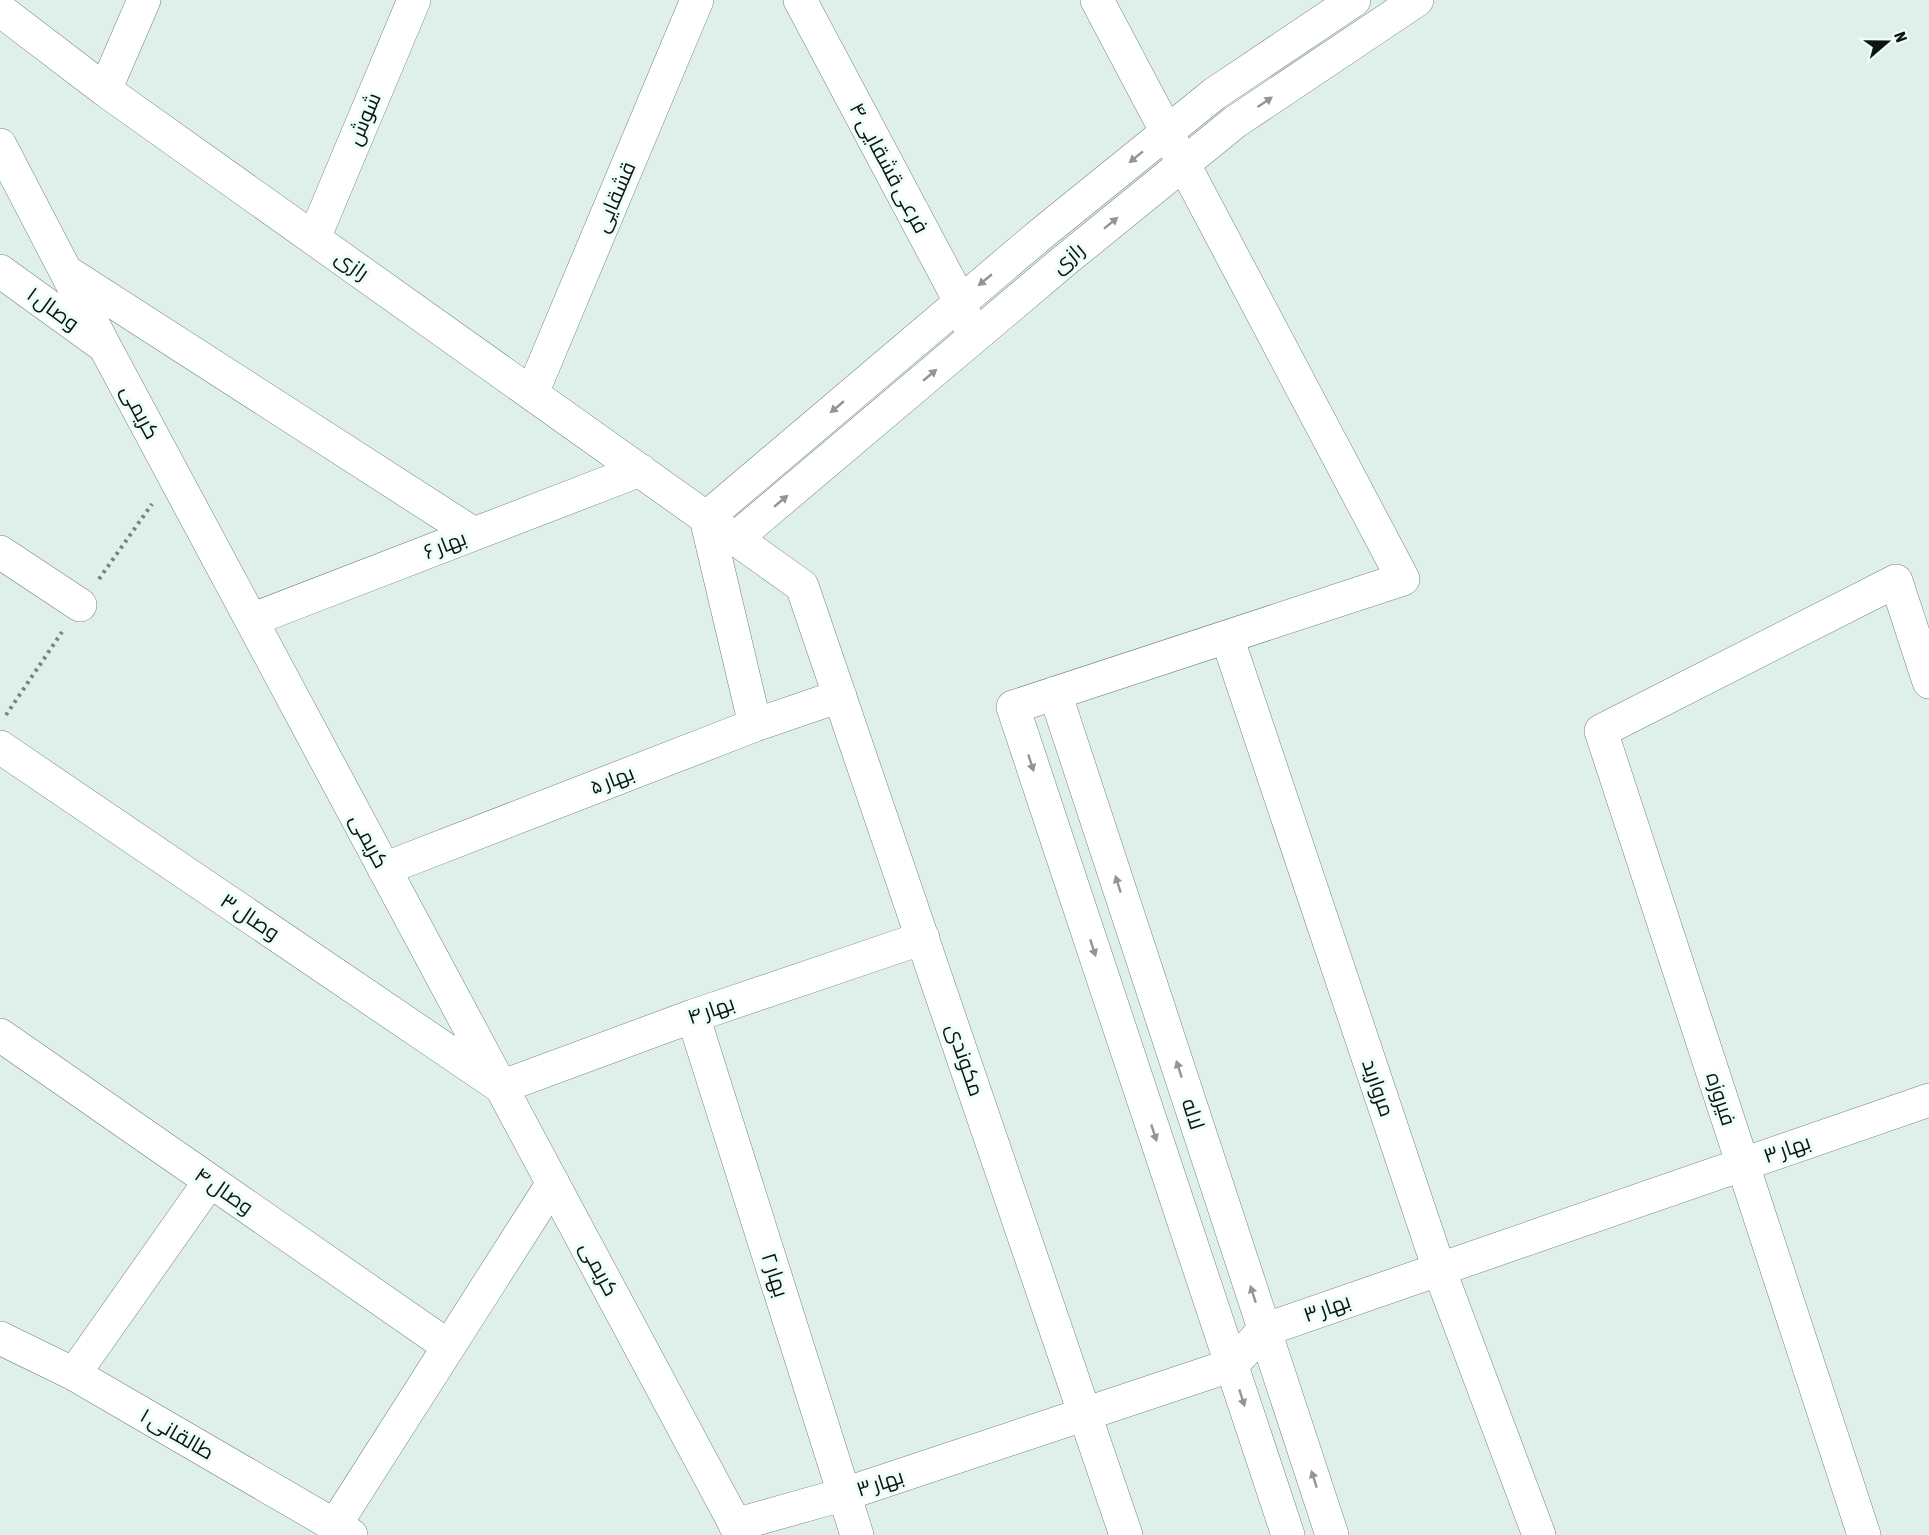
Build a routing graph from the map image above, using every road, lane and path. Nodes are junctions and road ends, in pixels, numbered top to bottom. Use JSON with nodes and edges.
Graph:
{"nodes":[{"id":1,"x":144,"y":0,"type":"edge"},
{"id":2,"x":414,"y":0,"type":"edge"},
{"id":3,"x":697,"y":0,"type":"edge"},
{"id":4,"x":800,"y":0,"type":"edge"},
{"id":5,"x":1097,"y":0,"type":"edge"},
{"id":6,"x":1354,"y":0,"type":"edge"},
{"id":7,"x":1417,"y":0,"type":"edge"},
{"id":8,"x":0,"y":9,"type":"edge"},
{"id":9,"x":1296,"y":39,"type":"junction"},
{"id":10,"x":1315,"y":69,"type":"junction"},
{"id":11,"x":105,"y":90,"type":"junction"},
{"id":12,"x":1167,"y":132,"type":"junction"},
{"id":13,"x":0,"y":145,"type":"edge"},
{"id":14,"x":1184,"y":164,"type":"junction"},
{"id":15,"x":314,"y":238,"type":"junction"},
{"id":16,"x":0,"y":271,"type":"edge"},
{"id":17,"x":66,"y":271,"type":"junction"},
{"id":18,"x":960,"y":302,"type":"junction"},
{"id":19,"x":973,"y":338,"type":"junction"},
{"id":20,"x":105,"y":347,"type":"junction"},
{"id":21,"x":532,"y":393,"type":"junction"},
{"id":22,"x":640,"y":470,"type":"junction"},
{"id":23,"x":706,"y":518,"type":"junction"},
{"id":24,"x":474,"y":534,"type":"junction"},
{"id":25,"x":736,"y":538,"type":"junction"},
{"id":26,"x":0,"y":552,"type":"edge"},
{"id":27,"x":802,"y":586,"type":"joint"},
{"id":28,"x":80,"y":605,"type":"dead end"},
{"id":29,"x":251,"y":620,"type":"junction"},
{"id":30,"x":1227,"y":637,"type":"junction"},
{"id":31,"x":1929,"y":682,"type":"edge"},
{"id":32,"x":1055,"y":693,"type":"junction"},
{"id":33,"x":840,"y":696,"type":"junction"},
{"id":34,"x":755,"y":725,"type":"junction"},
{"id":35,"x":0,"y":747,"type":"edge"},
{"id":36,"x":384,"y":869,"type":"junction"},
{"id":37,"x":923,"y":938,"type":"junction"},
{"id":38,"x":693,"y":1016,"type":"junction"},
{"id":39,"x":0,"y":1035,"type":"edge"},
{"id":40,"x":501,"y":1087,"type":"junction"},
{"id":41,"x":1929,"y":1100,"type":"edge"},
{"id":42,"x":1743,"y":1164,"type":"junction"},
{"id":43,"x":210,"y":1181,"type":"junction"},
{"id":44,"x":553,"y":1183,"type":"junction"},
{"id":45,"x":1439,"y":1269,"type":"junction"},
{"id":46,"x":1264,"y":1329,"type":"junction"},
{"id":47,"x":0,"y":1338,"type":"edge"},
{"id":48,"x":448,"y":1346,"type":"junction"},
{"id":49,"x":1232,"y":1365,"type":"junction"},
{"id":50,"x":74,"y":1374,"type":"junction"},
{"id":51,"x":1085,"y":1414,"type":"junction"},
{"id":52,"x":845,"y":1494,"type":"junction"},
{"id":53,"x":343,"y":1530,"type":"edge"},
{"id":54,"x":738,"y":1530,"type":"edge"},
{"id":55,"x":857,"y":1535,"type":"edge"},
{"id":56,"x":1126,"y":1535,"type":"edge"},
{"id":57,"x":1288,"y":1535,"type":"edge"},
{"id":58,"x":1332,"y":1535,"type":"edge"},
{"id":59,"x":1539,"y":1535,"type":"edge"},
{"id":60,"x":1864,"y":1535,"type":"edge"}],
"edges":[{"from":1,"to":11,"type":"street"},
{"from":2,"to":15,"type":"street","name":"شوش"},
{"from":3,"to":21,"type":"street","name":"قشقایی"},
{"from":4,"to":18,"type":"street","name":"فرعی قشقایی ۴"},
{"from":5,"to":12,"type":"street"},
{"from":6,"to":9,"type":"street","name":"رازی"},
{"from":7,"to":10,"type":"street","name":"رازی"},
{"from":8,"to":11,"type":"street","name":"رازی"},
{"from":9,"to":10,"type":"street"},
{"from":9,"to":12,"type":"street","name":"رازی"},
{"from":14,"to":10,"type":"street","name":"رازی","one_way":true},
{"from":11,"to":15,"type":"street","name":"رازی"},
{"from":12,"to":14,"type":"street"},
{"from":12,"to":18,"type":"street","name":"رازی","one_way":true},
{"from":13,"to":17,"type":"street","name":"کریمی"},
{"from":19,"to":14,"type":"street","name":"رازی","one_way":true},
{"from":14,"to":30,"type":"street"},
{"from":15,"to":21,"type":"street","name":"رازی"},
{"from":16,"to":20,"type":"street","name":"وصال ۱"},
{"from":17,"to":20,"type":"street","name":"کریمی"},
{"from":17,"to":24,"type":"street"},
{"from":18,"to":19,"type":"street","name":"فرعی قشقایی ۴"},
{"from":18,"to":23,"type":"street","name":"رازی","one_way":true},
{"from":25,"to":19,"type":"street","name":"رازی","one_way":true},
{"from":20,"to":29,"type":"street","name":"کریمی"},
{"from":21,"to":22,"type":"street","name":"رازی"},
{"from":22,"to":23,"type":"street","name":"رازی"},
{"from":22,"to":24,"type":"street","name":"بهار ۶"},
{"from":23,"to":25,"type":"street","name":"رازی"},
{"from":23,"to":34,"type":"street"},
{"from":24,"to":29,"type":"street","name":"بهار ۶"},
{"from":25,"to":27,"type":"street","name":"رازی"},
{"from":26,"to":28,"type":"street"},
{"from":27,"to":33,"type":"street","name":"مکوندی"},
{"from":29,"to":36,"type":"street","name":"کریمی"},
{"from":30,"to":32,"type":"street"},
{"from":30,"to":45,"type":"street","name":"مروارید"},
{"from":31,"to":42,"type":"street","name":"فیروزه"},
{"from":46,"to":32,"type":"street","name":"لاله","one_way":true},
{"from":32,"to":49,"type":"street","name":"لاله","one_way":true},
{"from":33,"to":34,"type":"street","name":"بهار ۵"},
{"from":33,"to":37,"type":"street","name":"مکوندی"},
{"from":34,"to":36,"type":"street","name":"بهار ۵"},
{"from":35,"to":40,"type":"street","name":"وصال ۳"},
{"from":36,"to":40,"type":"street","name":"کریمی"},
{"from":37,"to":38,"type":"street","name":"بهار ۴"},
{"from":37,"to":51,"type":"street","name":"مکوندی"},
{"from":38,"to":40,"type":"street","name":"بهار ۴"},
{"from":38,"to":52,"type":"street","name":"بهار ۲"},
{"from":39,"to":43,"type":"street","name":"وصال ۴"},
{"from":40,"to":44,"type":"street","name":"کریمی"},
{"from":41,"to":42,"type":"street","name":"بهار ۳"},
{"from":42,"to":45,"type":"street","name":"بهار ۳"},
{"from":42,"to":60,"type":"street","name":"فیروزه"},
{"from":43,"to":48,"type":"street","name":"وصال ۴"},
{"from":43,"to":50,"type":"street"},
{"from":44,"to":48,"type":"street"},
{"from":44,"to":54,"type":"street","name":"کریمی"},
{"from":45,"to":46,"type":"street","name":"بهار ۳"},
{"from":45,"to":59,"type":"street","name":"مروارید"},
{"from":46,"to":49,"type":"street","name":"بهار ۳"},
{"from":58,"to":46,"type":"street","name":"لاله","one_way":true},
{"from":47,"to":50,"type":"street","name":"طالقانی ۱"},
{"from":48,"to":53,"type":"street"},
{"from":49,"to":51,"type":"street","name":"بهار ۳"},
{"from":49,"to":57,"type":"street","name":"لاله","one_way":true},
{"from":50,"to":53,"type":"street","name":"طالقانی ۱"},
{"from":51,"to":52,"type":"street","name":"بهار ۳"},
{"from":51,"to":56,"type":"street","name":"مکوندی"},
{"from":52,"to":54,"type":"street","name":"بهار ۳"},
{"from":52,"to":55,"type":"street","name":"بهار ۲"}]}
